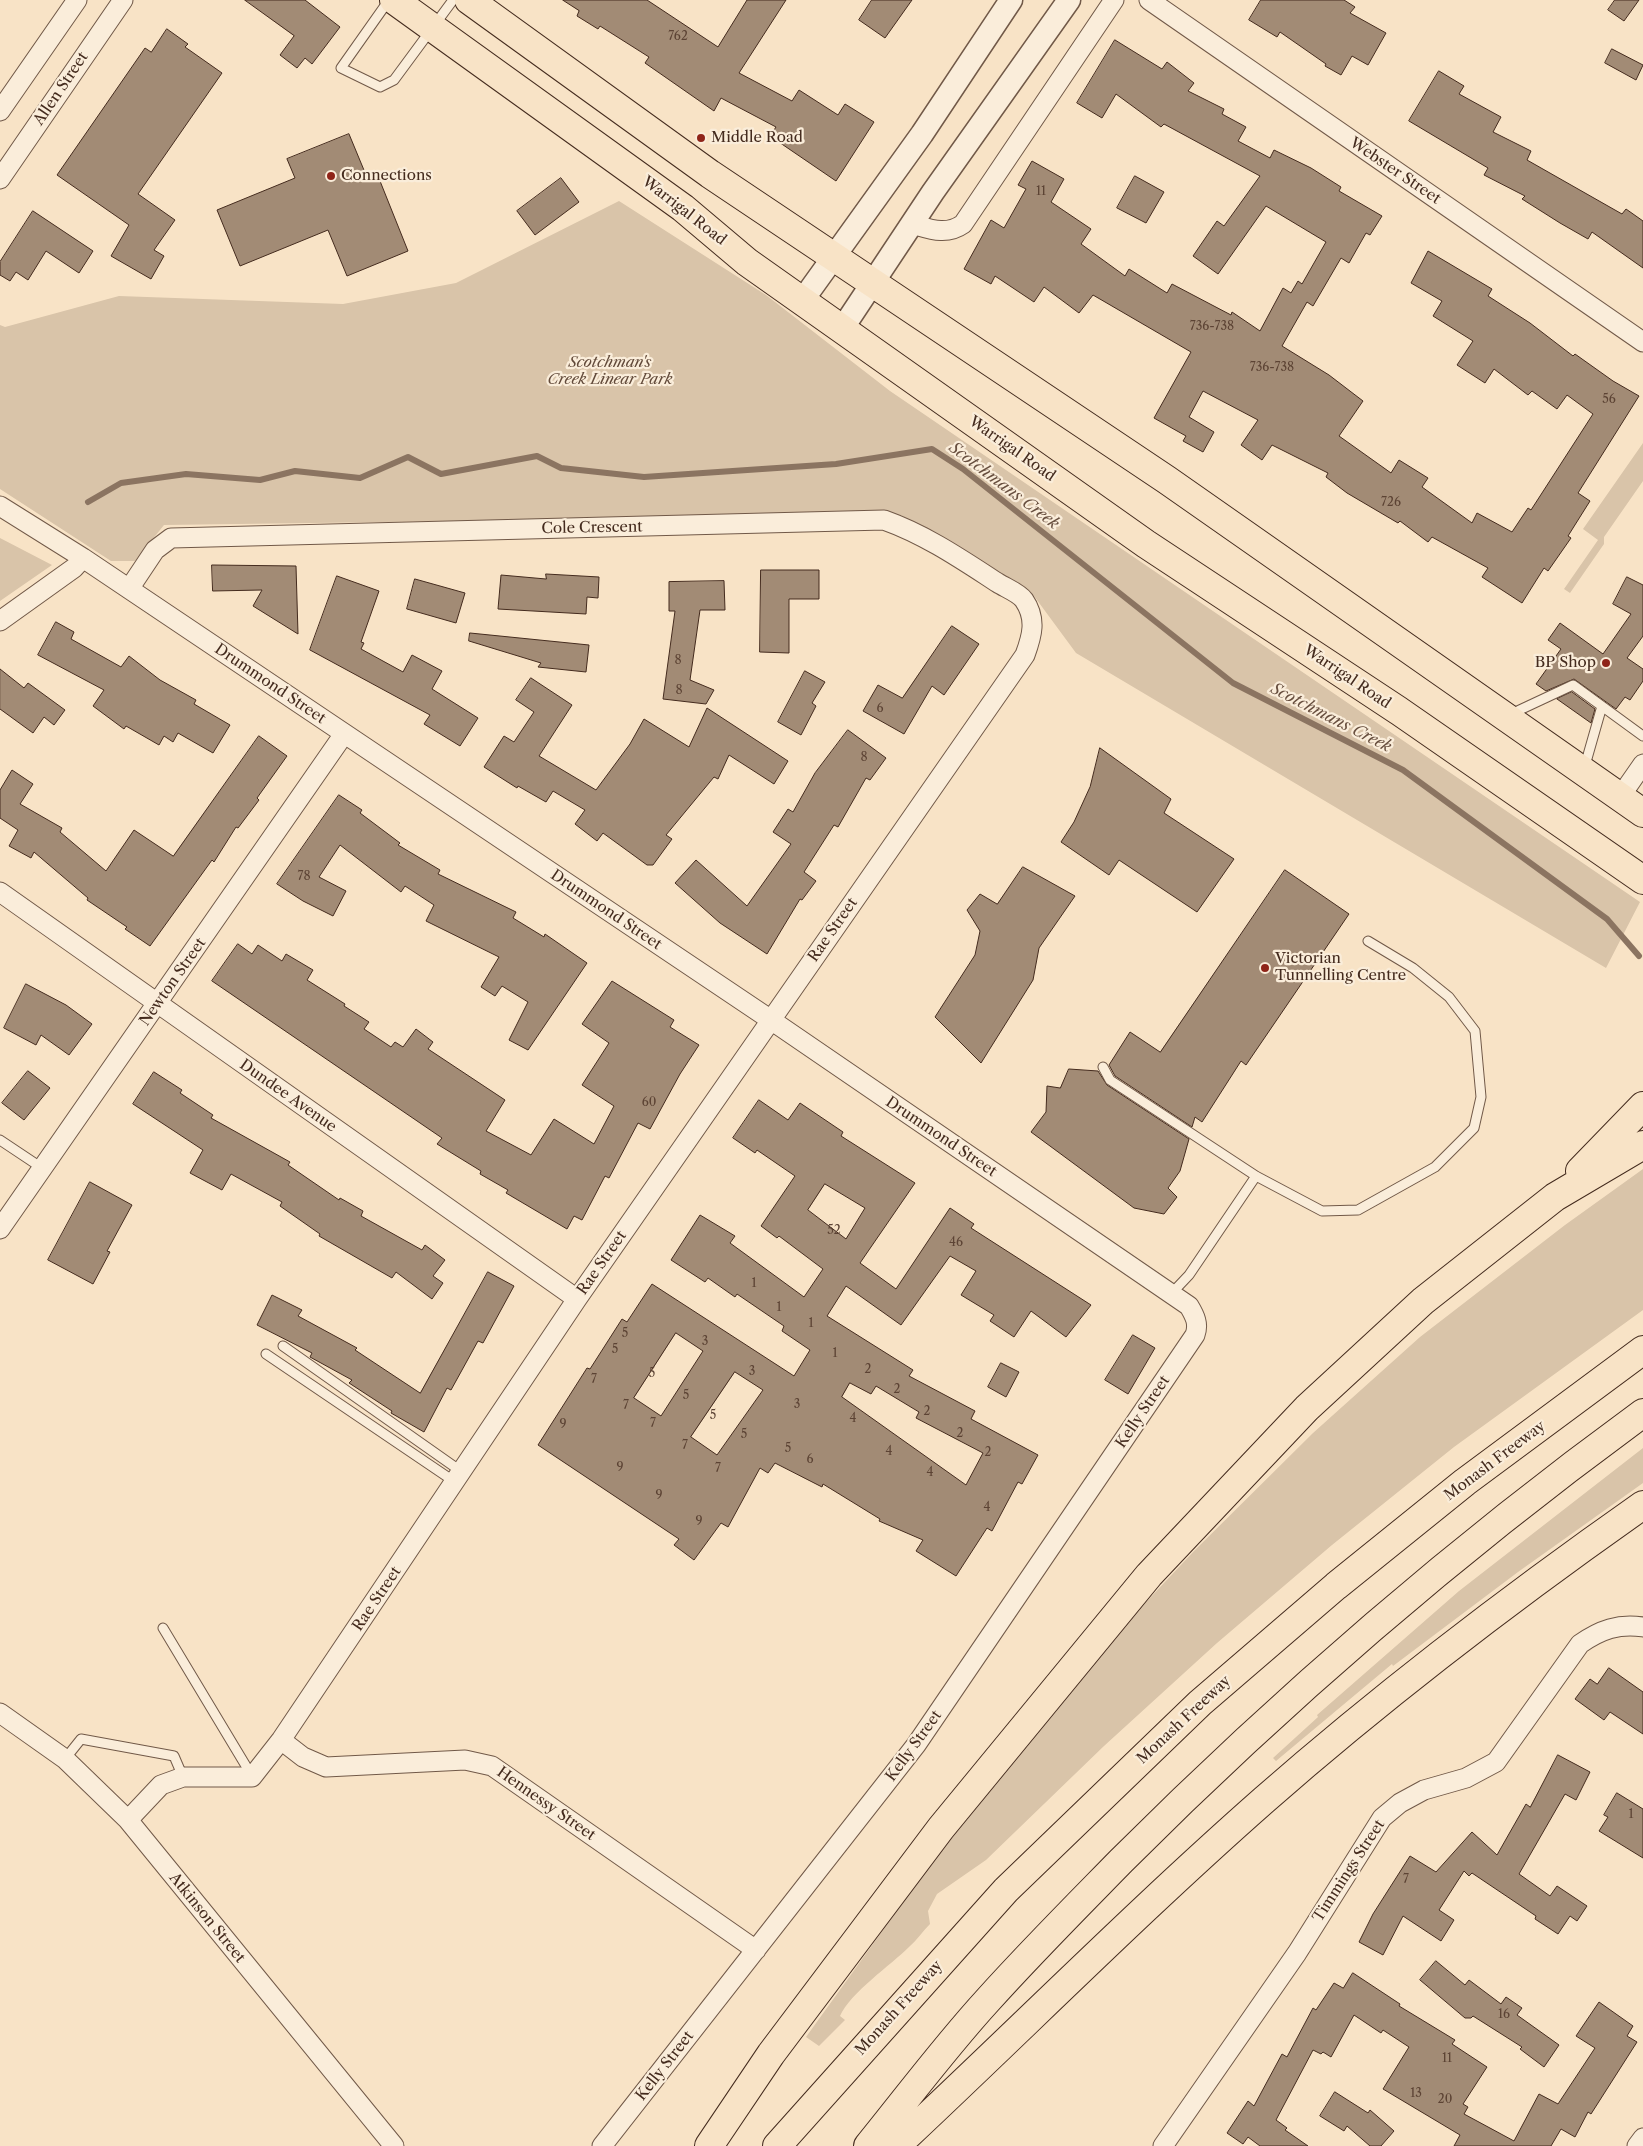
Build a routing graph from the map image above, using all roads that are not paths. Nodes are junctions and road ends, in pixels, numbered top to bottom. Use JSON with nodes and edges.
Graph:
{"nodes":[{"id":1,"x":77,"y":0,"type":"edge"},
{"id":2,"x":123,"y":0,"type":"edge"},
{"id":3,"x":390,"y":0,"type":"edge"},
{"id":4,"x":394,"y":0,"type":"edge"},
{"id":5,"x":453,"y":0,"type":"edge"},
{"id":6,"x":469,"y":0,"type":"edge"},
{"id":7,"x":1011,"y":0,"type":"edge"},
{"id":8,"x":1069,"y":0,"type":"edge"},
{"id":9,"x":1114,"y":0,"type":"edge"},
{"id":10,"x":1149,"y":0,"type":"edge"},
{"id":11,"x":434,"y":29,"type":"junction"},
{"id":12,"x":0,"y":111,"type":"edge"},
{"id":13,"x":0,"y":179,"type":"edge"},
{"id":14,"x":912,"y":224,"type":"junction"},
{"id":15,"x":834,"y":257,"type":"junction"},
{"id":16,"x":872,"y":283,"type":"junction"},
{"id":17,"x":802,"y":301,"type":"junction"},
{"id":18,"x":842,"y":329,"type":"junction"},
{"id":19,"x":1643,"y":342,"type":"edge"},
{"id":20,"x":0,"y":506,"type":"edge"},
{"id":21,"x":83,"y":558,"type":"junction"},
{"id":22,"x":129,"y":589,"type":"junction"},
{"id":23,"x":0,"y":620,"type":"edge"},
{"id":24,"x":1033,"y":634,"type":"joint"},
{"id":25,"x":1602,"y":706,"type":"junction"},
{"id":26,"x":1505,"y":717,"type":"junction"},
{"id":27,"x":344,"y":734,"type":"junction"},
{"id":28,"x":1643,"y":736,"type":"edge"},
{"id":29,"x":1643,"y":764,"type":"edge"},
{"id":30,"x":1583,"y":772,"type":"junction"},
{"id":31,"x":1620,"y":797,"type":"junction"},
{"id":32,"x":1643,"y":813,"type":"edge"},
{"id":33,"x":1643,"y":880,"type":"edge"},
{"id":34,"x":0,"y":892,"type":"edge"},
{"id":35,"x":1368,"y":941,"type":"dead end"},
{"id":36,"x":158,"y":1004,"type":"junction"},
{"id":37,"x":771,"y":1020,"type":"junction"},
{"id":38,"x":1103,"y":1067,"type":"dead end"},
{"id":39,"x":1643,"y":1106,"type":"edge"},
{"id":40,"x":0,"y":1140,"type":"edge"},
{"id":41,"x":1643,"y":1145,"type":"edge"},
{"id":42,"x":42,"y":1168,"type":"junction"},
{"id":43,"x":1256,"y":1176,"type":"junction"},
{"id":44,"x":1555,"y":1197,"type":"junction"},
{"id":45,"x":0,"y":1228,"type":"edge"},
{"id":46,"x":1171,"y":1294,"type":"junction"},
{"id":47,"x":577,"y":1299,"type":"junction"},
{"id":48,"x":1198,"y":1327,"type":"joint"},
{"id":49,"x":283,"y":1346,"type":"dead end"},
{"id":50,"x":1643,"y":1350,"type":"edge"},
{"id":51,"x":266,"y":1354,"type":"dead end"},
{"id":52,"x":1643,"y":1413,"type":"edge"},
{"id":53,"x":458,"y":1477,"type":"junction"},
{"id":54,"x":1643,"y":1505,"type":"edge"},
{"id":55,"x":1637,"y":1627,"type":"edge"},
{"id":56,"x":163,"y":1628,"type":"dead end"},
{"id":57,"x":0,"y":1713,"type":"edge"},
{"id":58,"x":281,"y":1740,"type":"junction"},
{"id":59,"x":65,"y":1759,"type":"junction"},
{"id":60,"x":183,"y":1777,"type":"junction"},
{"id":61,"x":252,"y":1777,"type":"junction"},
{"id":62,"x":128,"y":1820,"type":"junction"},
{"id":63,"x":756,"y":1950,"type":"junction"},
{"id":64,"x":1643,"y":2138,"type":"edge"},
{"id":65,"x":394,"y":2146,"type":"edge"},
{"id":66,"x":602,"y":2146,"type":"edge"},
{"id":67,"x":709,"y":2146,"type":"edge"},
{"id":68,"x":777,"y":2146,"type":"edge"},
{"id":69,"x":868,"y":2146,"type":"edge"},
{"id":70,"x":896,"y":2146,"type":"edge"},
{"id":71,"x":1163,"y":2146,"type":"edge"},
{"id":72,"x":1637,"y":2146,"type":"edge"}],
"edges":[{"from":1,"to":12,"type":"street"},
{"from":2,"to":13,"type":"street","name":"Allen Street"},
{"from":3,"to":11,"type":"lane"},
{"from":4,"to":11,"type":"highway","name":"Warrigal Road"},
{"from":5,"to":11,"type":"lane"},
{"from":6,"to":15,"type":"highway"},
{"from":7,"to":15,"type":"street"},
{"from":8,"to":14,"type":"street"},
{"from":9,"to":14,"type":"street"},
{"from":10,"to":19,"type":"street","name":"Webster Street"},
{"from":11,"to":17,"type":"highway","name":"Warrigal Road"},
{"from":14,"to":16,"type":"street"},
{"from":15,"to":16,"type":"highway"},
{"from":15,"to":17,"type":"street"},
{"from":16,"to":18,"type":"street"},
{"from":16,"to":26,"type":"highway"},
{"from":17,"to":18,"type":"highway","name":"Warrigal Road"},
{"from":18,"to":33,"type":"highway","name":"Warrigal Road"},
{"from":20,"to":21,"type":"street","name":"Drummond Street"},
{"from":21,"to":22,"type":"street","name":"Drummond Street"},
{"from":21,"to":23,"type":"street"},
{"from":22,"to":24,"type":"street","name":"Cole Crescent"},
{"from":22,"to":27,"type":"street","name":"Drummond Street"},
{"from":24,"to":37,"type":"street","name":"Rae Street"},
{"from":25,"to":26,"type":"lane"},
{"from":25,"to":28,"type":"lane"},
{"from":25,"to":30,"type":"lane"},
{"from":26,"to":30,"type":"highway"},
{"from":27,"to":36,"type":"street","name":"Newton Street"},
{"from":27,"to":37,"type":"street","name":"Drummond Street"},
{"from":29,"to":31,"type":"street"},
{"from":30,"to":31,"type":"highway"},
{"from":31,"to":32,"type":"highway"},
{"from":34,"to":36,"type":"street","name":"Dundee Avenue"},
{"from":35,"to":43,"type":"lane"},
{"from":36,"to":42,"type":"street","name":"Newton Street"},
{"from":36,"to":47,"type":"street","name":"Dundee Avenue"},
{"from":37,"to":46,"type":"street","name":"Drummond Street"},
{"from":37,"to":47,"type":"street","name":"Rae Street"},
{"from":38,"to":43,"type":"lane"},
{"from":39,"to":44,"type":"highway"},
{"from":40,"to":42,"type":"lane"},
{"from":41,"to":44,"type":"highway"},
{"from":42,"to":45,"type":"street","name":"Newton Street"},
{"from":43,"to":46,"type":"lane"},
{"from":44,"to":67,"type":"highway"},
{"from":46,"to":48,"type":"street","name":"Drummond Street"},
{"from":47,"to":53,"type":"street","name":"Rae Street"},
{"from":48,"to":63,"type":"street","name":"Kelly Street"},
{"from":49,"to":53,"type":"lane"},
{"from":50,"to":68,"type":"highway","name":"Monash Freeway"},
{"from":51,"to":53,"type":"lane"},
{"from":52,"to":69,"type":"highway"},
{"from":53,"to":58,"type":"street","name":"Rae Street"},
{"from":54,"to":70,"type":"highway"},
{"from":55,"to":71,"type":"street","name":"Timmings Street"},
{"from":56,"to":61,"type":"lane"},
{"from":57,"to":59,"type":"street","name":"Atkinson Street"},
{"from":58,"to":61,"type":"street","name":"Rae Street"},
{"from":58,"to":63,"type":"street","name":"Hennessy Street"},
{"from":59,"to":60,"type":"lane"},
{"from":59,"to":62,"type":"street","name":"Atkinson Street"},
{"from":60,"to":61,"type":"street"},
{"from":60,"to":62,"type":"street"},
{"from":62,"to":65,"type":"street","name":"Atkinson Street"},
{"from":63,"to":66,"type":"street","name":"Kelly Street"},
{"from":64,"to":72,"type":"street"}]}
